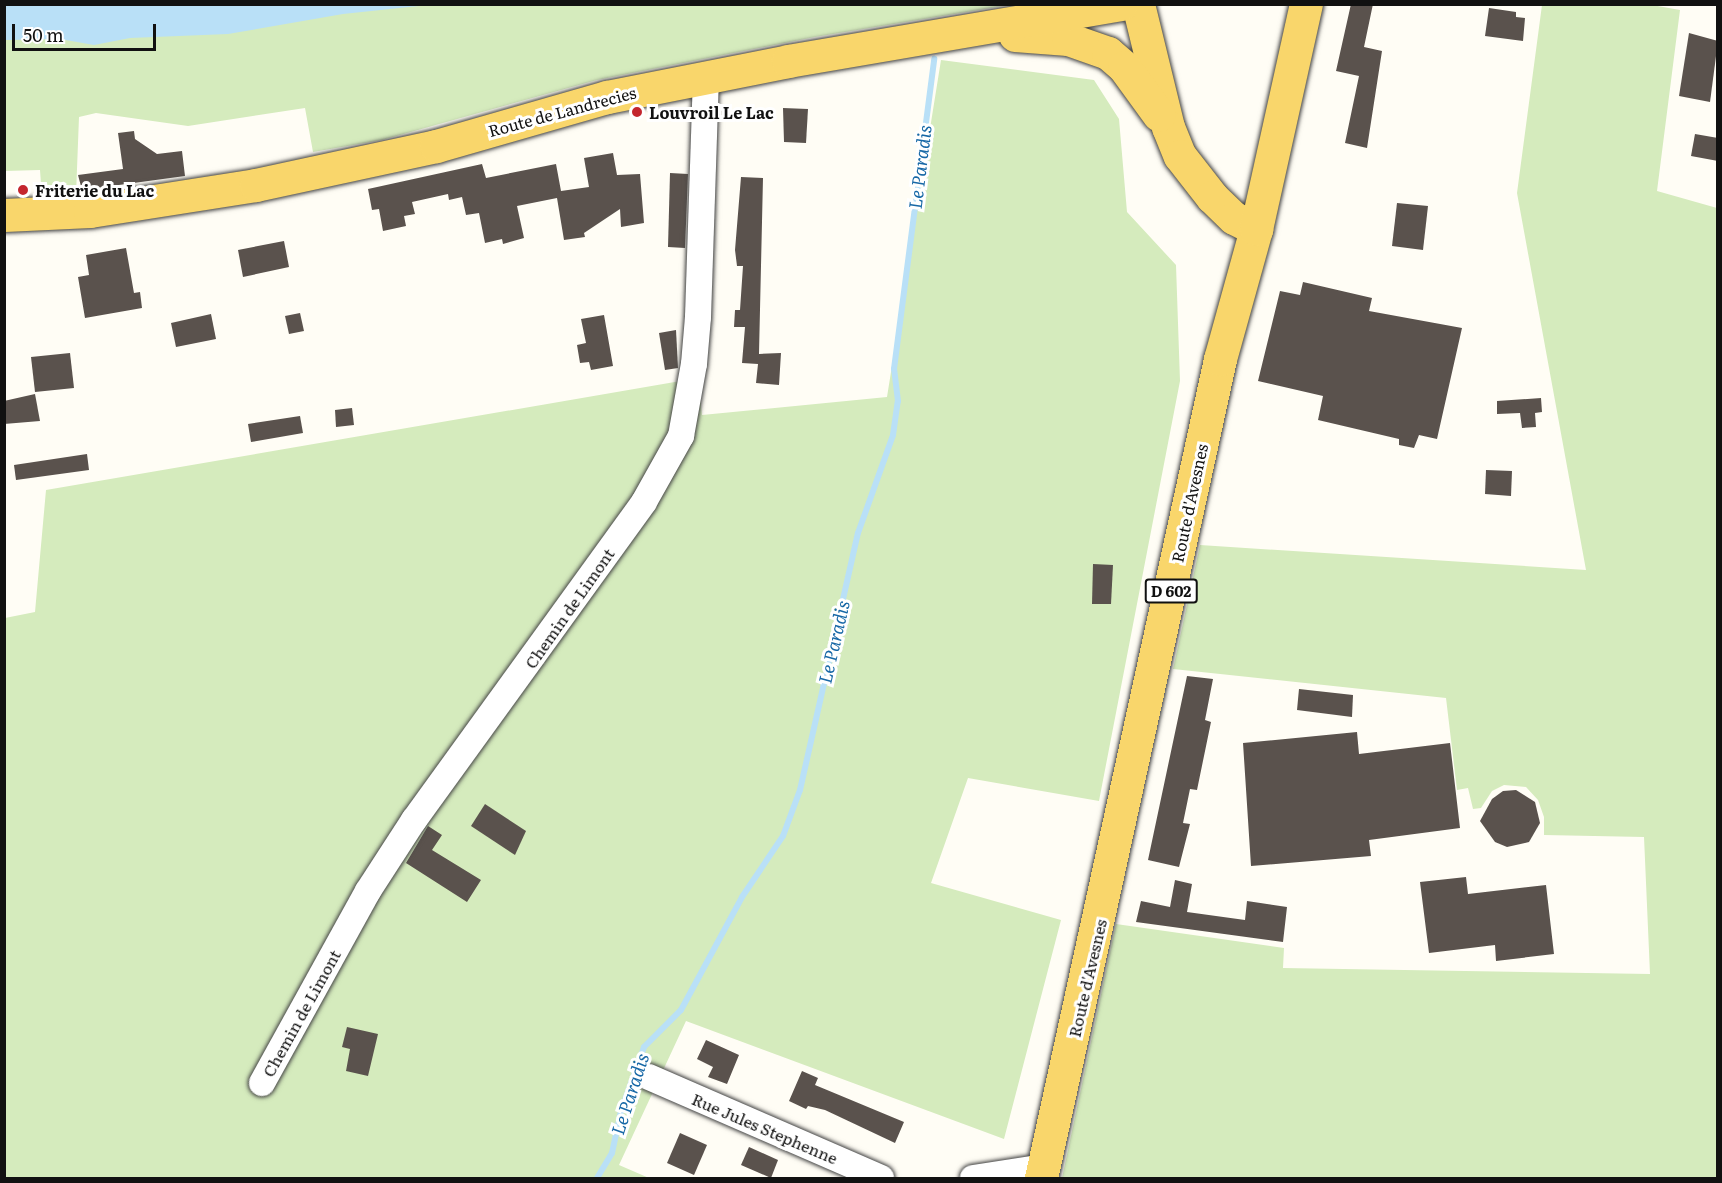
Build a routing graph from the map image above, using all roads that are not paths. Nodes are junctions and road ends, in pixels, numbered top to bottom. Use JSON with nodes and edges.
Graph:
{"nodes":[{"id":1,"x":1121,"y":4,"type":"edge"},
{"id":2,"x":1138,"y":4,"type":"edge"},
{"id":3,"x":1306,"y":4,"type":"edge"},
{"id":4,"x":966,"y":31,"type":"junction"},
{"id":5,"x":706,"y":77,"type":"junction"},
{"id":6,"x":1168,"y":127,"type":"junction"},
{"id":7,"x":4,"y":214,"type":"edge"},
{"id":8,"x":1256,"y":229,"type":"junction"},
{"id":9,"x":649,"y":1077,"type":"dead end"},
{"id":10,"x":262,"y":1083,"type":"dead end"},
{"id":11,"x":1043,"y":1173,"type":"edge"},
{"id":12,"x":881,"y":1179,"type":"edge"},
{"id":13,"x":973,"y":1179,"type":"edge"}],
"edges":[{"from":1,"to":4,"type":"main road","name":"Route de Landrecies"},
{"from":2,"to":6,"type":"main road"},
{"from":3,"to":8,"type":"main road","name":"Route d'Avesnes","number":"D 602"},
{"from":4,"to":5,"type":"main road","name":"Route de Landrecies"},
{"from":4,"to":6,"type":"main road"},
{"from":5,"to":7,"type":"main road","name":"Route de Landrecies"},
{"from":5,"to":10,"type":"street","name":"Chemin de Limont"},
{"from":6,"to":8,"type":"main road"},
{"from":8,"to":11,"type":"main road","name":"Route d'Avesnes","number":"D 602"},
{"from":9,"to":12,"type":"street","name":"Rue Jules Stephenne"},
{"from":11,"to":13,"type":"street"}]}
